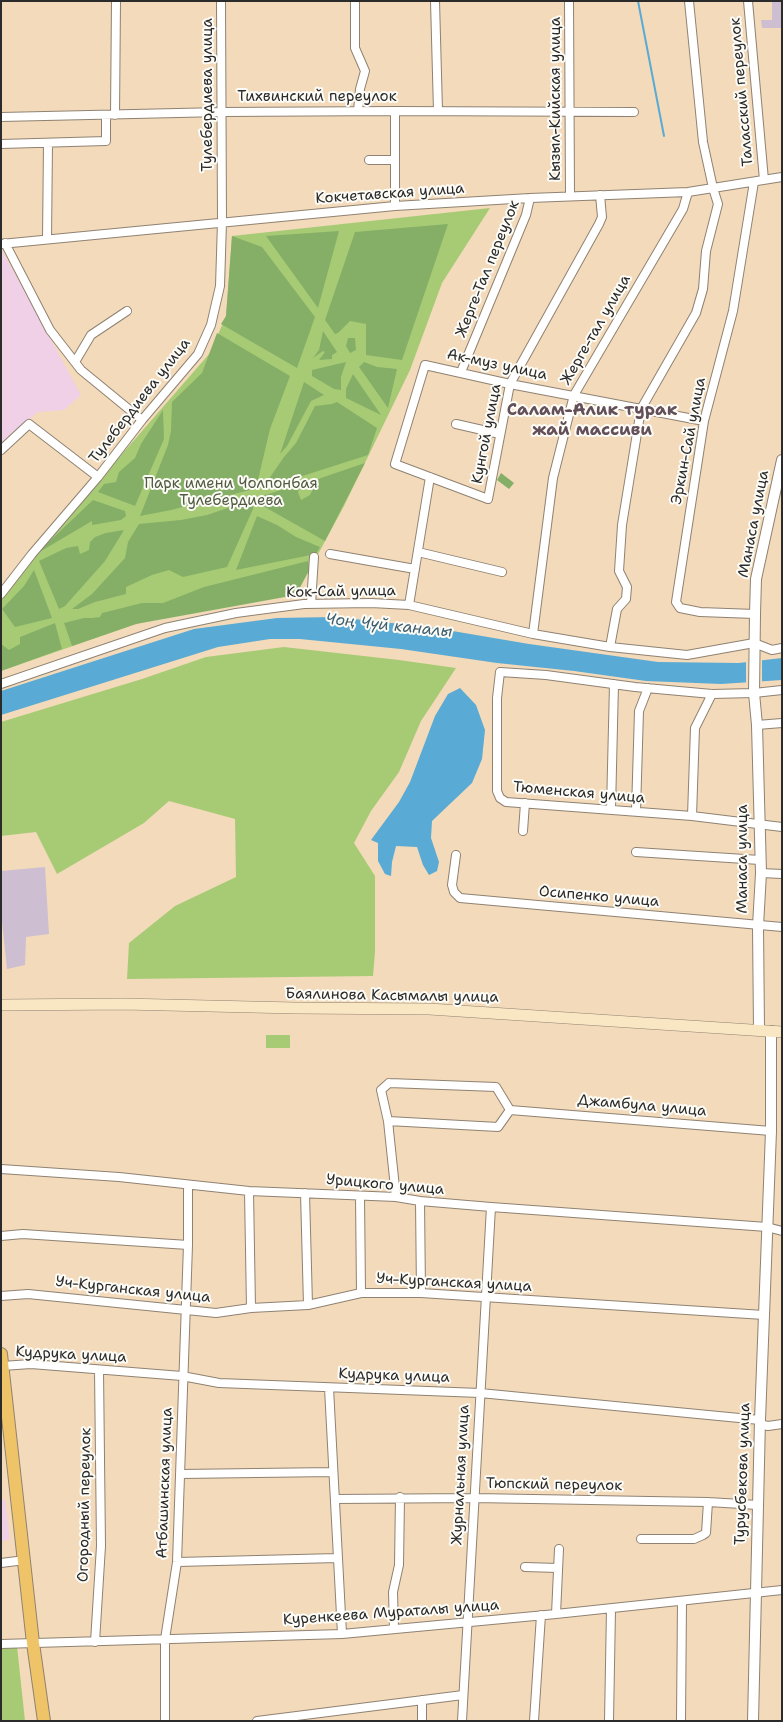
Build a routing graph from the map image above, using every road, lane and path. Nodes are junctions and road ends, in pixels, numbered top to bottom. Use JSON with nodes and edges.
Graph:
{"nodes":[{"id":1,"x":116,"y":1,"type":"edge"},
{"id":2,"x":221,"y":1,"type":"edge"},
{"id":3,"x":355,"y":1,"type":"edge"},
{"id":4,"x":435,"y":1,"type":"edge"},
{"id":5,"x":569,"y":1,"type":"edge"},
{"id":6,"x":689,"y":1,"type":"edge"},
{"id":7,"x":748,"y":1,"type":"edge"},
{"id":8,"x":358,"y":111,"type":"junction"},
{"id":9,"x":395,"y":111,"type":"junction"},
{"id":10,"x":438,"y":111,"type":"junction"},
{"id":11,"x":222,"y":112,"type":"junction"},
{"id":12,"x":570,"y":112,"type":"junction"},
{"id":13,"x":634,"y":112,"type":"dead end"},
{"id":14,"x":115,"y":114,"type":"junction"},
{"id":15,"x":106,"y":115,"type":"junction"},
{"id":16,"x":1,"y":117,"type":"edge"},
{"id":17,"x":48,"y":143,"type":"junction"},
{"id":18,"x":1,"y":144,"type":"edge"},
{"id":19,"x":369,"y":160,"type":"dead end"},
{"id":20,"x":395,"y":160,"type":"junction"},
{"id":21,"x":782,"y":177,"type":"edge"},
{"id":22,"x":764,"y":180,"type":"junction"},
{"id":23,"x":754,"y":182,"type":"junction"},
{"id":24,"x":713,"y":188,"type":"junction"},
{"id":25,"x":688,"y":192,"type":"junction"},
{"id":26,"x":600,"y":195,"type":"junction"},
{"id":27,"x":570,"y":196,"type":"junction"},
{"id":28,"x":530,"y":198,"type":"junction"},
{"id":29,"x":395,"y":206,"type":"junction"},
{"id":30,"x":222,"y":222,"type":"junction"},
{"id":31,"x":46,"y":239,"type":"junction"},
{"id":32,"x":3,"y":243,"type":"edge"},
{"id":33,"x":127,"y":311,"type":"dead end"},
{"id":34,"x":75,"y":362,"type":"junction"},
{"id":35,"x":425,"y":365,"type":"joint"},
{"id":36,"x":462,"y":372,"type":"junction"},
{"id":37,"x":510,"y":384,"type":"junction"},
{"id":38,"x":574,"y":395,"type":"junction"},
{"id":39,"x":641,"y":409,"type":"junction"},
{"id":40,"x":142,"y":420,"type":"junction"},
{"id":41,"x":704,"y":421,"type":"junction"},
{"id":42,"x":456,"y":424,"type":"dead end"},
{"id":43,"x":500,"y":434,"type":"junction"},
{"id":44,"x":1,"y":450,"type":"edge"},
{"id":45,"x":782,"y":460,"type":"edge"},
{"id":46,"x":98,"y":477,"type":"junction"},
{"id":47,"x":430,"y":477,"type":"junction"},
{"id":48,"x":418,"y":552,"type":"junction"},
{"id":49,"x":330,"y":554,"type":"dead end"},
{"id":50,"x":314,"y":557,"type":"dead end"},
{"id":51,"x":415,"y":568,"type":"junction"},
{"id":52,"x":502,"y":572,"type":"dead end"},
{"id":53,"x":1,"y":594,"type":"edge"},
{"id":54,"x":311,"y":604,"type":"junction"},
{"id":55,"x":409,"y":605,"type":"junction"},
{"id":56,"x":755,"y":614,"type":"junction"},
{"id":57,"x":533,"y":634,"type":"junction"},
{"id":58,"x":754,"y":643,"type":"junction"},
{"id":59,"x":610,"y":647,"type":"junction"},
{"id":60,"x":782,"y":648,"type":"edge"},
{"id":61,"x":1,"y":684,"type":"edge"},
{"id":62,"x":614,"y":684,"type":"junction"},
{"id":63,"x":648,"y":688,"type":"junction"},
{"id":64,"x":754,"y":690,"type":"junction"},
{"id":65,"x":782,"y":690,"type":"edge"},
{"id":66,"x":712,"y":694,"type":"junction"},
{"id":67,"x":782,"y":723,"type":"edge"},
{"id":68,"x":757,"y":725,"type":"junction"},
{"id":69,"x":525,"y":803,"type":"junction"},
{"id":70,"x":611,"y":809,"type":"junction"},
{"id":71,"x":636,"y":811,"type":"junction"},
{"id":72,"x":692,"y":816,"type":"junction"},
{"id":73,"x":759,"y":826,"type":"junction"},
{"id":74,"x":782,"y":827,"type":"edge"},
{"id":75,"x":523,"y":831,"type":"dead end"},
{"id":76,"x":636,"y":852,"type":"dead end"},
{"id":77,"x":456,"y":855,"type":"dead end"},
{"id":78,"x":760,"y":860,"type":"junction"},
{"id":79,"x":761,"y":873,"type":"junction"},
{"id":80,"x":782,"y":874,"type":"edge"},
{"id":81,"x":758,"y":926,"type":"junction"},
{"id":82,"x":782,"y":927,"type":"edge"},
{"id":83,"x":1,"y":1005,"type":"edge"},
{"id":84,"x":759,"y":1030,"type":"junction"},
{"id":85,"x":777,"y":1032,"type":"edge"},
{"id":86,"x":510,"y":1110,"type":"junction"},
{"id":87,"x":388,"y":1122,"type":"junction"},
{"id":88,"x":771,"y":1131,"type":"junction"},
{"id":89,"x":1,"y":1169,"type":"edge"},
{"id":90,"x":188,"y":1186,"type":"junction"},
{"id":91,"x":249,"y":1191,"type":"junction"},
{"id":92,"x":305,"y":1193,"type":"junction"},
{"id":93,"x":360,"y":1196,"type":"junction"},
{"id":94,"x":396,"y":1197,"type":"junction"},
{"id":95,"x":420,"y":1201,"type":"junction"},
{"id":96,"x":491,"y":1207,"type":"junction"},
{"id":97,"x":767,"y":1227,"type":"junction"},
{"id":98,"x":782,"y":1231,"type":"edge"},
{"id":99,"x":1,"y":1236,"type":"edge"},
{"id":100,"x":188,"y":1245,"type":"junction"},
{"id":101,"x":361,"y":1293,"type":"junction"},
{"id":102,"x":421,"y":1293,"type":"junction"},
{"id":103,"x":1,"y":1296,"type":"edge"},
{"id":104,"x":484,"y":1298,"type":"junction"},
{"id":105,"x":308,"y":1305,"type":"junction"},
{"id":106,"x":251,"y":1308,"type":"junction"},
{"id":107,"x":186,"y":1309,"type":"junction"},
{"id":108,"x":764,"y":1315,"type":"junction"},
{"id":109,"x":2,"y":1360,"type":"edge"},
{"id":110,"x":99,"y":1370,"type":"junction"},
{"id":111,"x":182,"y":1376,"type":"junction"},
{"id":112,"x":329,"y":1388,"type":"junction"},
{"id":113,"x":480,"y":1393,"type":"junction"},
{"id":114,"x":760,"y":1420,"type":"junction"},
{"id":115,"x":782,"y":1424,"type":"edge"},
{"id":116,"x":333,"y":1472,"type":"junction"},
{"id":117,"x":180,"y":1474,"type":"junction"},
{"id":118,"x":400,"y":1497,"type":"junction"},
{"id":119,"x":474,"y":1498,"type":"junction"},
{"id":120,"x":335,"y":1499,"type":"junction"},
{"id":121,"x":708,"y":1502,"type":"junction"},
{"id":122,"x":758,"y":1505,"type":"junction"},
{"id":123,"x":640,"y":1539,"type":"dead end"},
{"id":124,"x":559,"y":1549,"type":"dead end"},
{"id":125,"x":338,"y":1558,"type":"junction"},
{"id":126,"x":25,"y":1560,"type":"junction"},
{"id":127,"x":177,"y":1562,"type":"junction"},
{"id":128,"x":1,"y":1563,"type":"edge"},
{"id":129,"x":525,"y":1567,"type":"dead end"},
{"id":130,"x":558,"y":1568,"type":"junction"},
{"id":131,"x":782,"y":1590,"type":"edge"},
{"id":132,"x":755,"y":1592,"type":"junction"},
{"id":133,"x":682,"y":1601,"type":"junction"},
{"id":134,"x":611,"y":1609,"type":"junction"},
{"id":135,"x":556,"y":1614,"type":"junction"},
{"id":136,"x":541,"y":1615,"type":"junction"},
{"id":137,"x":467,"y":1622,"type":"junction"},
{"id":138,"x":394,"y":1629,"type":"junction"},
{"id":139,"x":342,"y":1634,"type":"junction"},
{"id":140,"x":165,"y":1639,"type":"junction"},
{"id":141,"x":95,"y":1642,"type":"junction"},
{"id":142,"x":33,"y":1643,"type":"junction"},
{"id":143,"x":1,"y":1644,"type":"edge"},
{"id":144,"x":463,"y":1695,"type":"junction"},
{"id":145,"x":422,"y":1700,"type":"junction"},
{"id":146,"x":44,"y":1721,"type":"edge"},
{"id":147,"x":165,"y":1721,"type":"edge"},
{"id":148,"x":257,"y":1721,"type":"edge"},
{"id":149,"x":422,"y":1721,"type":"edge"},
{"id":150,"x":462,"y":1721,"type":"edge"},
{"id":151,"x":534,"y":1721,"type":"edge"},
{"id":152,"x":609,"y":1721,"type":"edge"},
{"id":153,"x":681,"y":1721,"type":"edge"},
{"id":154,"x":753,"y":1721,"type":"edge"}],
"edges":[{"from":1,"to":14,"type":"street"},
{"from":2,"to":11,"type":"street","name":"Тулебердиева улица"},
{"from":3,"to":8,"type":"street"},
{"from":4,"to":10,"type":"street"},
{"from":5,"to":12,"type":"street","name":"Кызыл-Кийская улица"},
{"from":6,"to":24,"type":"street"},
{"from":7,"to":22,"type":"street","name":"Таласский переулок"},
{"from":8,"to":9,"type":"street","name":"Тихвинский переулок"},
{"from":8,"to":11,"type":"street","name":"Тихвинский переулок"},
{"from":9,"to":10,"type":"street","name":"Тихвинский переулок"},
{"from":9,"to":20,"type":"street"},
{"from":10,"to":12,"type":"street","name":"Тихвинский переулок"},
{"from":11,"to":14,"type":"street","name":"Тихвинский переулок"},
{"from":11,"to":30,"type":"street","name":"Тулебердиева улица"},
{"from":12,"to":13,"type":"street","name":"Тихвинский переулок"},
{"from":12,"to":27,"type":"street","name":"Кызыл-Кийская улица"},
{"from":14,"to":15,"type":"street","name":"Тихвинский переулок"},
{"from":15,"to":16,"type":"street","name":"Тихвинский переулок"},
{"from":15,"to":17,"type":"street"},
{"from":17,"to":18,"type":"street"},
{"from":17,"to":31,"type":"street"},
{"from":19,"to":20,"type":"street"},
{"from":20,"to":29,"type":"street"},
{"from":21,"to":22,"type":"street","name":"Кокчетавская улица"},
{"from":22,"to":23,"type":"street","name":"Кокчетавская улица"},
{"from":23,"to":24,"type":"street","name":"Кокчетавская улица"},
{"from":23,"to":41,"type":"street","name":"Эркин-Сай улица"},
{"from":24,"to":25,"type":"street","name":"Кокчетавская улица"},
{"from":24,"to":39,"type":"street"},
{"from":25,"to":26,"type":"street","name":"Кокчетавская улица"},
{"from":25,"to":38,"type":"street","name":"Жерге-тал улица"},
{"from":26,"to":27,"type":"street","name":"Кокчетавская улица"},
{"from":26,"to":37,"type":"street","name":"Кунгой улица"},
{"from":27,"to":28,"type":"street","name":"Кокчетавская улица"},
{"from":28,"to":29,"type":"street","name":"Кокчетавская улица"},
{"from":28,"to":36,"type":"street","name":"Жерге-Тал переулок"},
{"from":29,"to":30,"type":"street","name":"Кокчетавская улица"},
{"from":30,"to":31,"type":"street","name":"Кокчетавская улица"},
{"from":30,"to":40,"type":"street","name":"Тулебердиева улица"},
{"from":31,"to":32,"type":"street","name":"Кокчетавская улица"},
{"from":32,"to":34,"type":"street"},
{"from":33,"to":34,"type":"street"},
{"from":34,"to":40,"type":"street"},
{"from":35,"to":36,"type":"street","name":"Ак-муз улица"},
{"from":35,"to":47,"type":"street","name":"Кунгой улица"},
{"from":36,"to":37,"type":"street","name":"Ак-муз улица"},
{"from":37,"to":38,"type":"street","name":"Ак-муз улица"},
{"from":37,"to":43,"type":"street","name":"Кунгой улица"},
{"from":38,"to":39,"type":"street","name":"Ак-муз улица"},
{"from":38,"to":57,"type":"street","name":"Жерге-тал улица"},
{"from":39,"to":41,"type":"street","name":"Ак-муз улица"},
{"from":39,"to":59,"type":"street"},
{"from":40,"to":46,"type":"street","name":"Тулебердиева улица"},
{"from":41,"to":56,"type":"street","name":"Эркин-Сай улица"},
{"from":42,"to":43,"type":"street"},
{"from":43,"to":47,"type":"street","name":"Кунгой улица"},
{"from":44,"to":46,"type":"street"},
{"from":45,"to":56,"type":"street","name":"Манаса улица"},
{"from":46,"to":53,"type":"street","name":"Тулебердиева улица"},
{"from":47,"to":48,"type":"street"},
{"from":48,"to":51,"type":"street"},
{"from":48,"to":52,"type":"street"},
{"from":49,"to":51,"type":"street"},
{"from":50,"to":54,"type":"street"},
{"from":51,"to":55,"type":"street"},
{"from":54,"to":55,"type":"street","name":"Кок-Сай улица"},
{"from":54,"to":61,"type":"street","name":"Кок-Сай улица"},
{"from":55,"to":57,"type":"street","name":"Кок-Сай улица"},
{"from":56,"to":58,"type":"street","name":"Манаса улица"},
{"from":57,"to":59,"type":"street","name":"Кок-Сай улица"},
{"from":58,"to":59,"type":"street","name":"Кок-Сай улица"},
{"from":58,"to":60,"type":"street"},
{"from":58,"to":64,"type":"street","name":"Манаса улица"},
{"from":62,"to":63,"type":"street"},
{"from":62,"to":69,"type":"street","name":"Тюменская улица"},
{"from":62,"to":70,"type":"street"},
{"from":63,"to":66,"type":"street"},
{"from":63,"to":71,"type":"street"},
{"from":64,"to":65,"type":"street"},
{"from":64,"to":66,"type":"street"},
{"from":64,"to":68,"type":"street","name":"Манаса улица"},
{"from":66,"to":72,"type":"street"},
{"from":67,"to":68,"type":"street"},
{"from":68,"to":73,"type":"street","name":"Манаса улица"},
{"from":69,"to":70,"type":"street","name":"Тюменская улица"},
{"from":69,"to":75,"type":"street"},
{"from":70,"to":71,"type":"street","name":"Тюменская улица"},
{"from":71,"to":72,"type":"street","name":"Тюменская улица"},
{"from":72,"to":73,"type":"street","name":"Тюменская улица"},
{"from":73,"to":74,"type":"street","name":"Тюменская улица"},
{"from":73,"to":78,"type":"street","name":"Манаса улица"},
{"from":76,"to":78,"type":"street"},
{"from":77,"to":81,"type":"street","name":"Осипенко улица"},
{"from":78,"to":79,"type":"street","name":"Манаса улица"},
{"from":79,"to":80,"type":"street"},
{"from":79,"to":81,"type":"street","name":"Манаса улица"},
{"from":81,"to":82,"type":"street","name":"Осипенко улица"},
{"from":81,"to":84,"type":"street","name":"Манаса улица"},
{"from":83,"to":84,"type":"main road","name":"Баялинова Касымалы улица"},
{"from":84,"to":85,"type":"main road","name":"Баялинова Касымалы улица"},
{"from":85,"to":88,"type":"street"},
{"from":86,"to":87,"type":"street"},
{"from":86,"to":87,"type":"street"},
{"from":86,"to":88,"type":"street","name":"Джамбула улица"},
{"from":87,"to":94,"type":"street"},
{"from":88,"to":97,"type":"street"},
{"from":89,"to":90,"type":"street","name":"Урицкого улица"},
{"from":90,"to":91,"type":"street","name":"Урицкого улица"},
{"from":90,"to":100,"type":"street","name":"Атбашинская улица"},
{"from":91,"to":92,"type":"street","name":"Урицкого улица"},
{"from":91,"to":106,"type":"street"},
{"from":92,"to":93,"type":"street","name":"Урицкого улица"},
{"from":92,"to":105,"type":"street"},
{"from":93,"to":94,"type":"street","name":"Урицкого улица"},
{"from":93,"to":101,"type":"street"},
{"from":94,"to":95,"type":"street","name":"Урицкого улица"},
{"from":95,"to":96,"type":"street","name":"Урицкого улица"},
{"from":95,"to":102,"type":"street"},
{"from":96,"to":97,"type":"street","name":"Урицкого улица"},
{"from":96,"to":104,"type":"street","name":"Журнальная улица"},
{"from":97,"to":98,"type":"street"},
{"from":97,"to":108,"type":"street","name":"Турусбекова улица"},
{"from":99,"to":100,"type":"street"},
{"from":100,"to":107,"type":"street","name":"Атбашинская улица"},
{"from":101,"to":102,"type":"street","name":"Уч-Курганская улица"},
{"from":101,"to":105,"type":"street","name":"Уч-Курганская улица"},
{"from":102,"to":104,"type":"street","name":"Уч-Курганская улица"},
{"from":103,"to":107,"type":"street","name":"Уч-Курганская улица"},
{"from":104,"to":108,"type":"street","name":"Уч-Курганская улица"},
{"from":104,"to":113,"type":"street","name":"Журнальная улица"},
{"from":105,"to":106,"type":"street","name":"Уч-Курганская улица"},
{"from":106,"to":107,"type":"street","name":"Уч-Курганская улица"},
{"from":107,"to":111,"type":"street","name":"Атбашинская улица"},
{"from":108,"to":114,"type":"street","name":"Турусбекова улица"},
{"from":109,"to":110,"type":"street","name":"Кудрука улица"},
{"from":109,"to":126,"type":"main road"},
{"from":110,"to":111,"type":"street","name":"Кудрука улица"},
{"from":110,"to":141,"type":"street","name":"Огородный переулок"},
{"from":111,"to":112,"type":"street","name":"Кудрука улица"},
{"from":111,"to":117,"type":"street","name":"Атбашинская улица"},
{"from":112,"to":113,"type":"street","name":"Кудрука улица"},
{"from":112,"to":116,"type":"street"},
{"from":113,"to":114,"type":"street","name":"Кудрука улица"},
{"from":113,"to":119,"type":"street","name":"Журнальная улица"},
{"from":114,"to":115,"type":"street","name":"Кудрука улица"},
{"from":114,"to":122,"type":"street","name":"Турусбекова улица"},
{"from":116,"to":117,"type":"street"},
{"from":116,"to":120,"type":"street"},
{"from":117,"to":127,"type":"street","name":"Атбашинская улица"},
{"from":118,"to":119,"type":"street","name":"Тюпский переулок"},
{"from":118,"to":120,"type":"street","name":"Тюпский переулок"},
{"from":118,"to":138,"type":"street"},
{"from":119,"to":121,"type":"street","name":"Тюпский переулок"},
{"from":119,"to":137,"type":"street","name":"Журнальная улица"},
{"from":120,"to":125,"type":"street"},
{"from":121,"to":122,"type":"street","name":"Тюпский переулок"},
{"from":121,"to":123,"type":"street"},
{"from":122,"to":132,"type":"street","name":"Турусбекова улица"},
{"from":124,"to":130,"type":"street"},
{"from":125,"to":127,"type":"street"},
{"from":125,"to":139,"type":"street"},
{"from":126,"to":128,"type":"street"},
{"from":126,"to":142,"type":"main road"},
{"from":127,"to":140,"type":"street","name":"Атбашинская улица"},
{"from":129,"to":130,"type":"street"},
{"from":130,"to":135,"type":"street"},
{"from":131,"to":132,"type":"street","name":"Куренкеева Мураталы улица"},
{"from":132,"to":133,"type":"street","name":"Куренкеева Мураталы улица"},
{"from":132,"to":154,"type":"street","name":"Турусбекова улица"},
{"from":133,"to":134,"type":"street","name":"Куренкеева Мураталы улица"},
{"from":133,"to":153,"type":"street"},
{"from":134,"to":135,"type":"street","name":"Куренкеева Мураталы улица"},
{"from":134,"to":152,"type":"street"},
{"from":135,"to":136,"type":"street","name":"Куренкеева Мураталы улица"},
{"from":136,"to":137,"type":"street","name":"Куренкеева Мураталы улица"},
{"from":136,"to":151,"type":"street"},
{"from":137,"to":138,"type":"street","name":"Куренкеева Мураталы улица"},
{"from":137,"to":144,"type":"street","name":"Журнальная улица"},
{"from":138,"to":139,"type":"street","name":"Куренкеева Мураталы улица"},
{"from":139,"to":140,"type":"street","name":"Куренкеева Мураталы улица"},
{"from":140,"to":141,"type":"street","name":"Куренкеева Мураталы улица"},
{"from":140,"to":147,"type":"street","name":"Атбашинская улица"},
{"from":141,"to":142,"type":"street","name":"Куренкеева Мураталы улица"},
{"from":142,"to":143,"type":"street","name":"Куренкеева Мураталы улица"},
{"from":142,"to":146,"type":"main road"},
{"from":144,"to":145,"type":"street"},
{"from":144,"to":150,"type":"street","name":"Журнальная улица"},
{"from":145,"to":148,"type":"street"},
{"from":145,"to":149,"type":"street"}]}
